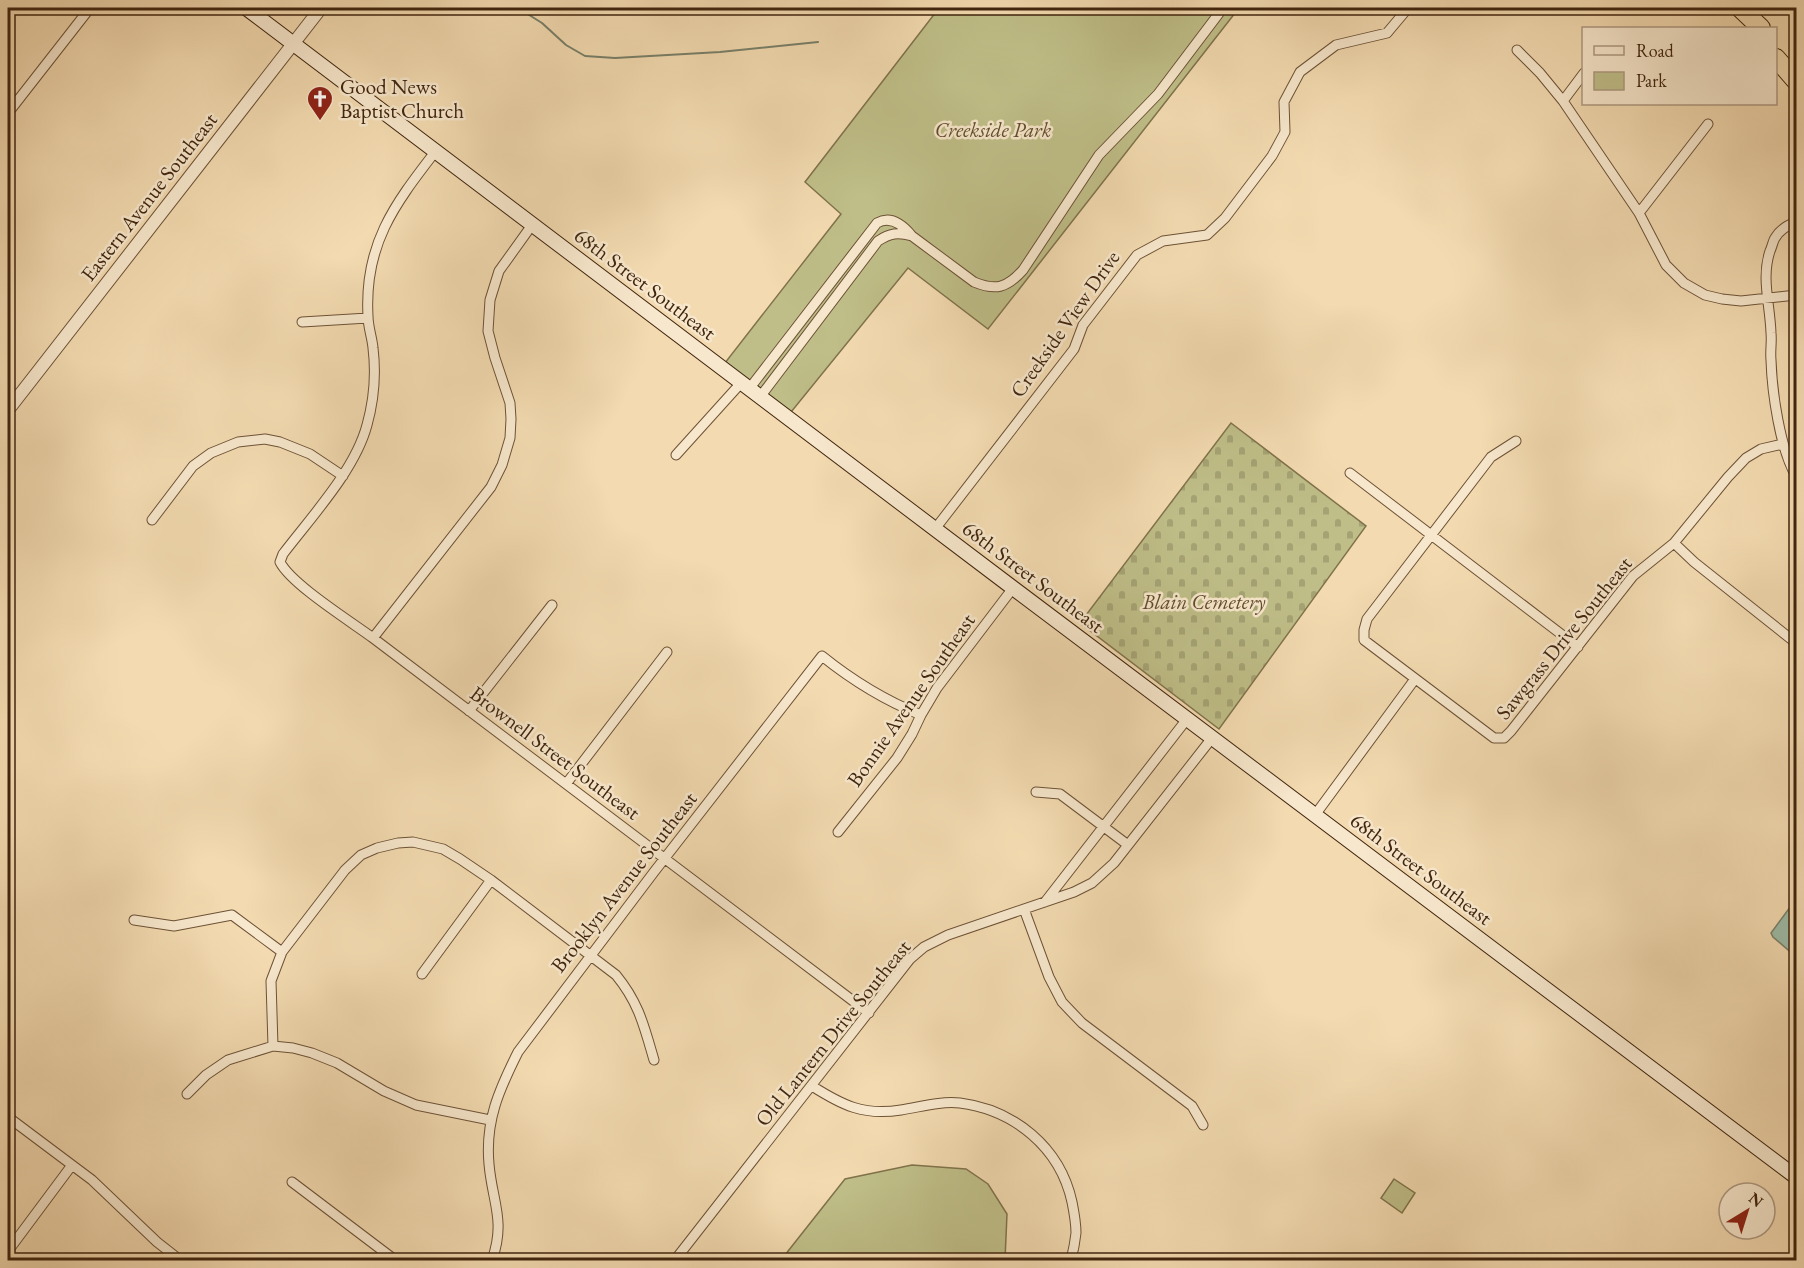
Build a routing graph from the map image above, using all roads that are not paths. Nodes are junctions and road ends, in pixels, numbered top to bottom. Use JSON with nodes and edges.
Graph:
{"nodes":[{"id":1,"x":90,"y":8,"type":"edge"},
{"id":2,"x":246,"y":8,"type":"edge"},
{"id":3,"x":321,"y":8,"type":"edge"},
{"id":4,"x":1223,"y":8,"type":"edge"},
{"id":5,"x":1407,"y":8,"type":"edge"},
{"id":6,"x":1730,"y":8,"type":"edge"},
{"id":7,"x":1740,"y":8,"type":"edge"},
{"id":8,"x":1748,"y":27,"type":"edge"},
{"id":9,"x":1760,"y":27,"type":"edge"},
{"id":10,"x":293,"y":44,"type":"junction"},
{"id":11,"x":1777,"y":45,"type":"edge"},
{"id":12,"x":1517,"y":50,"type":"dead end"},
{"id":13,"x":1777,"y":59,"type":"edge"},
{"id":14,"x":1797,"y":65,"type":"edge"},
{"id":15,"x":1582,"y":76,"type":"edge"},
{"id":16,"x":1797,"y":81,"type":"edge"},
{"id":17,"x":1563,"y":101,"type":"junction"},
{"id":18,"x":8,"y":113,"type":"edge"},
{"id":19,"x":1708,"y":124,"type":"dead end"},
{"id":20,"x":435,"y":152,"type":"junction"},
{"id":21,"x":1639,"y":213,"type":"junction"},
{"id":22,"x":1797,"y":222,"type":"edge"},
{"id":23,"x":532,"y":225,"type":"junction"},
{"id":24,"x":912,"y":236,"type":"junction"},
{"id":25,"x":1797,"y":296,"type":"edge"},
{"id":26,"x":1767,"y":298,"type":"junction"},
{"id":27,"x":368,"y":318,"type":"junction"},
{"id":28,"x":302,"y":322,"type":"dead end"},
{"id":29,"x":750,"y":390,"type":"junction"},
{"id":30,"x":8,"y":410,"type":"edge"},
{"id":31,"x":1516,"y":441,"type":"dead end"},
{"id":32,"x":1783,"y":444,"type":"junction"},
{"id":33,"x":676,"y":455,"type":"dead end"},
{"id":34,"x":1350,"y":473,"type":"dead end"},
{"id":35,"x":343,"y":476,"type":"junction"},
{"id":36,"x":1797,"y":476,"type":"edge"},
{"id":37,"x":152,"y":520,"type":"dead end"},
{"id":38,"x":935,"y":529,"type":"junction"},
{"id":39,"x":1431,"y":536,"type":"junction"},
{"id":40,"x":1674,"y":543,"type":"junction"},
{"id":41,"x":1013,"y":588,"type":"junction"},
{"id":42,"x":552,"y":605,"type":"dead end"},
{"id":43,"x":373,"y":638,"type":"junction"},
{"id":44,"x":1797,"y":643,"type":"edge"},
{"id":45,"x":1578,"y":647,"type":"junction"},
{"id":46,"x":667,"y":652,"type":"dead end"},
{"id":47,"x":1415,"y":679,"type":"junction"},
{"id":48,"x":469,"y":711,"type":"junction"},
{"id":49,"x":921,"y":715,"type":"junction"},
{"id":50,"x":1187,"y":719,"type":"junction"},
{"id":51,"x":1212,"y":738,"type":"junction"},
{"id":52,"x":566,"y":784,"type":"junction"},
{"id":53,"x":1036,"y":792,"type":"dead end"},
{"id":54,"x":1315,"y":815,"type":"junction"},
{"id":55,"x":1104,"y":826,"type":"junction"},
{"id":56,"x":838,"y":831,"type":"dead end"},
{"id":57,"x":1128,"y":845,"type":"junction"},
{"id":58,"x":664,"y":859,"type":"junction"},
{"id":59,"x":491,"y":880,"type":"junction"},
{"id":60,"x":1044,"y":902,"type":"junction"},
{"id":61,"x":1024,"y":909,"type":"junction"},
{"id":62,"x":134,"y":920,"type":"dead end"},
{"id":63,"x":282,"y":952,"type":"junction"},
{"id":64,"x":590,"y":956,"type":"junction"},
{"id":65,"x":422,"y":974,"type":"dead end"},
{"id":66,"x":869,"y":1013,"type":"junction"},
{"id":67,"x":273,"y":1046,"type":"junction"},
{"id":68,"x":654,"y":1060,"type":"dead end"},
{"id":69,"x":812,"y":1086,"type":"junction"},
{"id":70,"x":187,"y":1094,"type":"dead end"},
{"id":71,"x":8,"y":1117,"type":"edge"},
{"id":72,"x":490,"y":1120,"type":"junction"},
{"id":73,"x":1203,"y":1125,"type":"dead end"},
{"id":74,"x":72,"y":1165,"type":"junction"},
{"id":75,"x":1797,"y":1177,"type":"edge"},
{"id":76,"x":292,"y":1182,"type":"dead end"},
{"id":77,"x":8,"y":1251,"type":"edge"},
{"id":78,"x":180,"y":1260,"type":"edge"},
{"id":79,"x":395,"y":1260,"type":"edge"},
{"id":80,"x":492,"y":1260,"type":"edge"},
{"id":81,"x":675,"y":1260,"type":"edge"},
{"id":82,"x":1071,"y":1260,"type":"edge"}],
"edges":[{"from":1,"to":18,"type":"street"},
{"from":2,"to":10,"type":"main road","name":"68th Street Southeast"},
{"from":3,"to":10,"type":"street","name":"Eastern Avenue Southeast"},
{"from":4,"to":24,"type":"street"},
{"from":5,"to":38,"type":"street","name":"Creekside View Drive"},
{"from":6,"to":8,"type":"highway"},
{"from":7,"to":9,"type":"highway"},
{"from":10,"to":20,"type":"main road","name":"68th Street Southeast"},
{"from":10,"to":30,"type":"street","name":"Eastern Avenue Southeast"},
{"from":11,"to":14,"type":"highway"},
{"from":12,"to":17,"type":"street"},
{"from":13,"to":16,"type":"highway"},
{"from":15,"to":17,"type":"street"},
{"from":17,"to":21,"type":"street"},
{"from":19,"to":21,"type":"street"},
{"from":20,"to":23,"type":"main road","name":"68th Street Southeast"},
{"from":20,"to":27,"type":"street"},
{"from":21,"to":26,"type":"street"},
{"from":22,"to":26,"type":"street"},
{"from":23,"to":29,"type":"main road","name":"68th Street Southeast"},
{"from":23,"to":43,"type":"street"},
{"from":24,"to":29,"type":"street"},
{"from":24,"to":29,"type":"street"},
{"from":25,"to":26,"type":"street"},
{"from":26,"to":32,"type":"street"},
{"from":27,"to":28,"type":"street"},
{"from":27,"to":35,"type":"street"},
{"from":29,"to":33,"type":"street"},
{"from":29,"to":38,"type":"main road","name":"68th Street Southeast"},
{"from":31,"to":39,"type":"street"},
{"from":32,"to":36,"type":"street"},
{"from":32,"to":40,"type":"street","name":"Sawgrass Drive Southeast"},
{"from":34,"to":39,"type":"street"},
{"from":35,"to":37,"type":"street"},
{"from":35,"to":43,"type":"street","name":"Brownell Street Southeast"},
{"from":38,"to":41,"type":"main road","name":"68th Street Southeast"},
{"from":39,"to":45,"type":"street"},
{"from":39,"to":47,"type":"street"},
{"from":40,"to":44,"type":"street"},
{"from":40,"to":45,"type":"street","name":"Sawgrass Drive Southeast"},
{"from":41,"to":49,"type":"street","name":"Bonnie Avenue Southeast"},
{"from":41,"to":50,"type":"main road","name":"68th Street Southeast"},
{"from":42,"to":48,"type":"street"},
{"from":43,"to":48,"type":"street","name":"Brownell Street Southeast"},
{"from":45,"to":47,"type":"street","name":"Sawgrass Drive Southeast"},
{"from":46,"to":52,"type":"street"},
{"from":47,"to":54,"type":"street"},
{"from":48,"to":52,"type":"street","name":"Brownell Street Southeast"},
{"from":49,"to":56,"type":"street","name":"Bonnie Avenue Southeast"},
{"from":49,"to":58,"type":"street","name":"Brooklyn Avenue Southeast"},
{"from":50,"to":51,"type":"main road","name":"68th Street Southeast"},
{"from":50,"to":55,"type":"street"},
{"from":51,"to":54,"type":"main road","name":"68th Street Southeast"},
{"from":51,"to":57,"type":"street","name":"Old Lantern Drive Southeast"},
{"from":52,"to":58,"type":"street","name":"Brownell Street Southeast"},
{"from":53,"to":55,"type":"street"},
{"from":54,"to":75,"type":"main road","name":"68th Street Southeast"},
{"from":55,"to":57,"type":"street"},
{"from":55,"to":60,"type":"street"},
{"from":57,"to":60,"type":"street","name":"Old Lantern Drive Southeast"},
{"from":58,"to":64,"type":"street","name":"Brooklyn Avenue Southeast"},
{"from":58,"to":66,"type":"street","name":"Brownell Street Southeast"},
{"from":59,"to":63,"type":"street"},
{"from":59,"to":64,"type":"street"},
{"from":59,"to":65,"type":"street"},
{"from":60,"to":61,"type":"street","name":"Old Lantern Drive Southeast"},
{"from":61,"to":66,"type":"street","name":"Old Lantern Drive Southeast"},
{"from":61,"to":73,"type":"street"},
{"from":62,"to":63,"type":"street"},
{"from":63,"to":67,"type":"street"},
{"from":64,"to":68,"type":"street"},
{"from":64,"to":72,"type":"street","name":"Brooklyn Avenue Southeast"},
{"from":66,"to":69,"type":"street","name":"Old Lantern Drive Southeast"},
{"from":67,"to":70,"type":"street"},
{"from":67,"to":72,"type":"street"},
{"from":69,"to":81,"type":"street","name":"Old Lantern Drive Southeast"},
{"from":69,"to":82,"type":"street"},
{"from":71,"to":74,"type":"street"},
{"from":72,"to":80,"type":"street","name":"Brooklyn Avenue Southeast"},
{"from":74,"to":77,"type":"street"},
{"from":74,"to":78,"type":"street"},
{"from":76,"to":79,"type":"street"}]}
